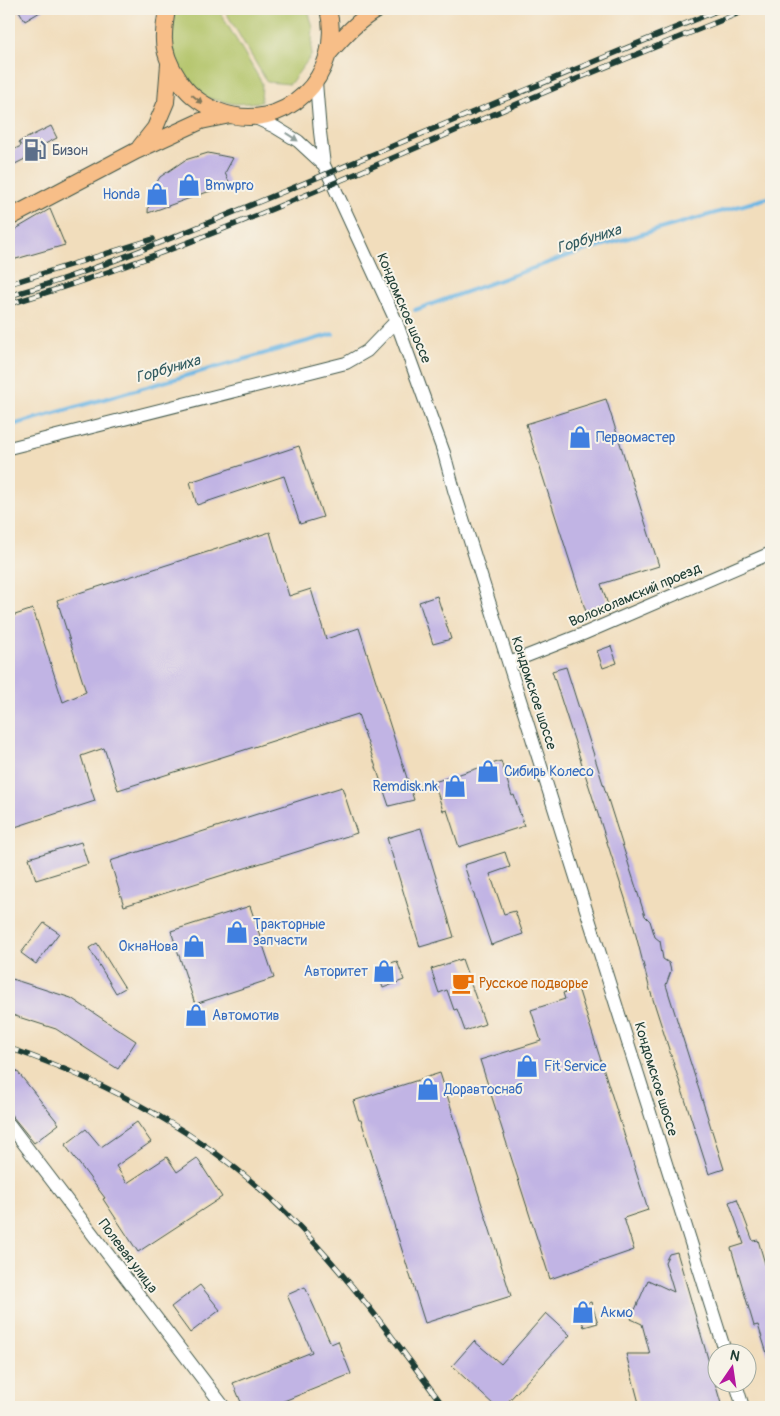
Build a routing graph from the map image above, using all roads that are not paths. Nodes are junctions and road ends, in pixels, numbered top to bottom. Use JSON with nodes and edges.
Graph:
{"nodes":[{"id":1,"x":167,"y":9,"type":"edge"},
{"id":2,"x":328,"y":9,"type":"edge"},
{"id":3,"x":378,"y":9,"type":"edge"},
{"id":4,"x":329,"y":53,"type":"junction"},
{"id":5,"x":169,"y":64,"type":"junction"},
{"id":6,"x":316,"y":82,"type":"junction"},
{"id":7,"x":230,"y":115,"type":"junction"},
{"id":8,"x":253,"y":117,"type":"junction"},
{"id":9,"x":136,"y":151,"type":"junction"},
{"id":10,"x":324,"y":165,"type":"junction"},
{"id":11,"x":9,"y":218,"type":"edge"},
{"id":12,"x":396,"y":321,"type":"junction"},
{"id":13,"x":9,"y":448,"type":"edge"},
{"id":14,"x":771,"y":553,"type":"edge"},
{"id":15,"x":509,"y":662,"type":"junction"},
{"id":16,"x":9,"y":1124,"type":"edge"},
{"id":17,"x":723,"y":1344,"type":"edge"},
{"id":18,"x":739,"y":1394,"type":"edge"},
{"id":19,"x":224,"y":1407,"type":"edge"},
{"id":20,"x":743,"y":1407,"type":"edge"}],
"edges":[{"from":1,"to":5,"type":"main road"},
{"from":2,"to":4,"type":"main road"},
{"from":3,"to":4,"type":"main road"},
{"from":4,"to":6,"type":"main road"},
{"from":5,"to":7,"type":"main road","one_way":true},
{"from":5,"to":9,"type":"main road"},
{"from":6,"to":8,"type":"main road"},
{"from":6,"to":10,"type":"street","name":"Кондомское шоссе"},
{"from":7,"to":8,"type":"main road"},
{"from":7,"to":9,"type":"main road"},
{"from":8,"to":10,"type":"street","name":"Кондомское шоссе","one_way":true},
{"from":9,"to":11,"type":"main road"},
{"from":10,"to":12,"type":"street","name":"Кондомское шоссе"},
{"from":12,"to":13,"type":"street"},
{"from":12,"to":15,"type":"street","name":"Кондомское шоссе"},
{"from":14,"to":15,"type":"street","name":"Волоколамский проезд"},
{"from":15,"to":17,"type":"street","name":"Кондомское шоссе"},
{"from":16,"to":19,"type":"street","name":"Полевая улица"},
{"from":18,"to":20,"type":"street"}]}
